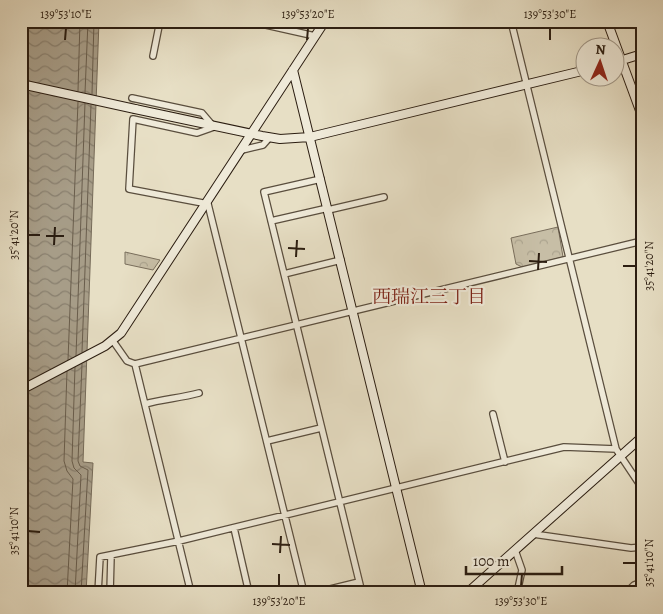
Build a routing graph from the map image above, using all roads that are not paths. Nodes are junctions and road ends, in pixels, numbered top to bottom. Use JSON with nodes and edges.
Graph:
{"nodes":[{"id":1,"x":160,"y":21,"type":"edge"},
{"id":2,"x":248,"y":21,"type":"edge"},
{"id":3,"x":325,"y":21,"type":"edge"},
{"id":4,"x":510,"y":21,"type":"edge"},
{"id":5,"x":607,"y":21,"type":"edge"},
{"id":6,"x":315,"y":36,"type":"junction"},
{"id":7,"x":612,"y":38,"type":"edge"},
{"id":8,"x":642,"y":54,"type":"edge"},
{"id":9,"x":153,"y":56,"type":"dead end"},
{"id":10,"x":626,"y":59,"type":"edge"},
{"id":11,"x":293,"y":70,"type":"junction"},
{"id":12,"x":576,"y":72,"type":"edge"},
{"id":13,"x":626,"y":78,"type":"edge"},
{"id":14,"x":21,"y":84,"type":"edge"},
{"id":15,"x":526,"y":84,"type":"junction"},
{"id":16,"x":132,"y":98,"type":"dead end"},
{"id":17,"x":642,"y":116,"type":"edge"},
{"id":18,"x":214,"y":127,"type":"junction"},
{"id":19,"x":252,"y":134,"type":"junction"},
{"id":20,"x":270,"y":137,"type":"junction"},
{"id":21,"x":310,"y":137,"type":"junction"},
{"id":22,"x":242,"y":150,"type":"junction"},
{"id":23,"x":321,"y":179,"type":"junction"},
{"id":24,"x":384,"y":197,"type":"dead end"},
{"id":25,"x":208,"y":204,"type":"junction"},
{"id":26,"x":328,"y":209,"type":"junction"},
{"id":27,"x":271,"y":221,"type":"junction"},
{"id":28,"x":642,"y":241,"type":"edge"},
{"id":29,"x":341,"y":260,"type":"junction"},
{"id":30,"x":568,"y":260,"type":"junction"},
{"id":31,"x":284,"y":274,"type":"junction"},
{"id":32,"x":353,"y":311,"type":"junction"},
{"id":33,"x":296,"y":325,"type":"junction"},
{"id":34,"x":241,"y":338,"type":"junction"},
{"id":35,"x":113,"y":341,"type":"junction"},
{"id":36,"x":135,"y":364,"type":"junction"},
{"id":37,"x":21,"y":390,"type":"edge"},
{"id":38,"x":199,"y":392,"type":"dead end"},
{"id":39,"x":145,"y":404,"type":"junction"},
{"id":40,"x":493,"y":414,"type":"dead end"},
{"id":41,"x":321,"y":428,"type":"junction"},
{"id":42,"x":642,"y":437,"type":"edge"},
{"id":43,"x":267,"y":441,"type":"junction"},
{"id":44,"x":616,"y":449,"type":"junction"},
{"id":45,"x":620,"y":457,"type":"junction"},
{"id":46,"x":505,"y":462,"type":"junction"},
{"id":47,"x":396,"y":487,"type":"junction"},
{"id":48,"x":642,"y":488,"type":"edge"},
{"id":49,"x":339,"y":502,"type":"junction"},
{"id":50,"x":285,"y":515,"type":"junction"},
{"id":51,"x":234,"y":528,"type":"junction"},
{"id":52,"x":533,"y":534,"type":"junction"},
{"id":53,"x":179,"y":541,"type":"junction"},
{"id":54,"x":642,"y":546,"type":"edge"},
{"id":55,"x":515,"y":550,"type":"junction"},
{"id":56,"x":111,"y":556,"type":"junction"},
{"id":57,"x":359,"y":582,"type":"junction"},
{"id":58,"x":642,"y":582,"type":"edge"},
{"id":59,"x":98,"y":593,"type":"edge"},
{"id":60,"x":110,"y":593,"type":"edge"},
{"id":61,"x":191,"y":593,"type":"edge"},
{"id":62,"x":249,"y":593,"type":"edge"},
{"id":63,"x":304,"y":593,"type":"edge"},
{"id":64,"x":314,"y":593,"type":"edge"},
{"id":65,"x":362,"y":593,"type":"edge"},
{"id":66,"x":422,"y":593,"type":"edge"},
{"id":67,"x":467,"y":593,"type":"edge"},
{"id":68,"x":517,"y":593,"type":"edge"},
{"id":69,"x":626,"y":593,"type":"edge"}],
"edges":[{"from":1,"to":9,"type":"street"},
{"from":2,"to":6,"type":"street"},
{"from":3,"to":6,"type":"street"},
{"from":4,"to":15,"type":"street"},
{"from":5,"to":7,"type":"street"},
{"from":6,"to":11,"type":"street"},
{"from":8,"to":10,"type":"street"},
{"from":11,"to":19,"type":"street"},
{"from":11,"to":21,"type":"street"},
{"from":12,"to":15,"type":"street"},
{"from":13,"to":17,"type":"street"},
{"from":14,"to":18,"type":"street","bridge":true},
{"from":15,"to":21,"type":"street"},
{"from":15,"to":30,"type":"street"},
{"from":16,"to":18,"type":"street"},
{"from":18,"to":19,"type":"street"},
{"from":18,"to":25,"type":"street"},
{"from":19,"to":20,"type":"street"},
{"from":19,"to":22,"type":"street"},
{"from":20,"to":21,"type":"street"},
{"from":20,"to":22,"type":"street"},
{"from":21,"to":23,"type":"street"},
{"from":22,"to":25,"type":"street"},
{"from":23,"to":26,"type":"street"},
{"from":23,"to":27,"type":"street"},
{"from":24,"to":26,"type":"street"},
{"from":25,"to":34,"type":"street"},
{"from":25,"to":35,"type":"street"},
{"from":26,"to":27,"type":"street"},
{"from":26,"to":29,"type":"street"},
{"from":27,"to":31,"type":"street"},
{"from":28,"to":30,"type":"street"},
{"from":29,"to":31,"type":"street"},
{"from":29,"to":32,"type":"street"},
{"from":30,"to":32,"type":"street"},
{"from":30,"to":44,"type":"street"},
{"from":31,"to":33,"type":"street"},
{"from":32,"to":33,"type":"street"},
{"from":32,"to":47,"type":"street"},
{"from":33,"to":34,"type":"street"},
{"from":33,"to":41,"type":"street"},
{"from":34,"to":36,"type":"street"},
{"from":34,"to":43,"type":"street"},
{"from":35,"to":36,"type":"street"},
{"from":35,"to":37,"type":"street"},
{"from":36,"to":39,"type":"street"},
{"from":38,"to":39,"type":"street"},
{"from":39,"to":53,"type":"street"},
{"from":40,"to":46,"type":"street"},
{"from":41,"to":43,"type":"street"},
{"from":41,"to":49,"type":"street"},
{"from":42,"to":45,"type":"street"},
{"from":43,"to":50,"type":"street"},
{"from":44,"to":45,"type":"street"},
{"from":44,"to":46,"type":"street"},
{"from":45,"to":48,"type":"street"},
{"from":45,"to":52,"type":"street"},
{"from":46,"to":47,"type":"street"},
{"from":47,"to":49,"type":"street"},
{"from":47,"to":66,"type":"street"},
{"from":49,"to":50,"type":"street"},
{"from":49,"to":57,"type":"street"},
{"from":50,"to":51,"type":"street"},
{"from":50,"to":63,"type":"street"},
{"from":51,"to":53,"type":"street"},
{"from":51,"to":62,"type":"street"},
{"from":52,"to":54,"type":"street"},
{"from":52,"to":55,"type":"street"},
{"from":53,"to":56,"type":"street"},
{"from":53,"to":61,"type":"street"},
{"from":55,"to":67,"type":"street"},
{"from":55,"to":68,"type":"street"},
{"from":56,"to":59,"type":"street"},
{"from":56,"to":60,"type":"street"},
{"from":57,"to":64,"type":"street"},
{"from":57,"to":65,"type":"street"},
{"from":58,"to":69,"type":"street"}]}
